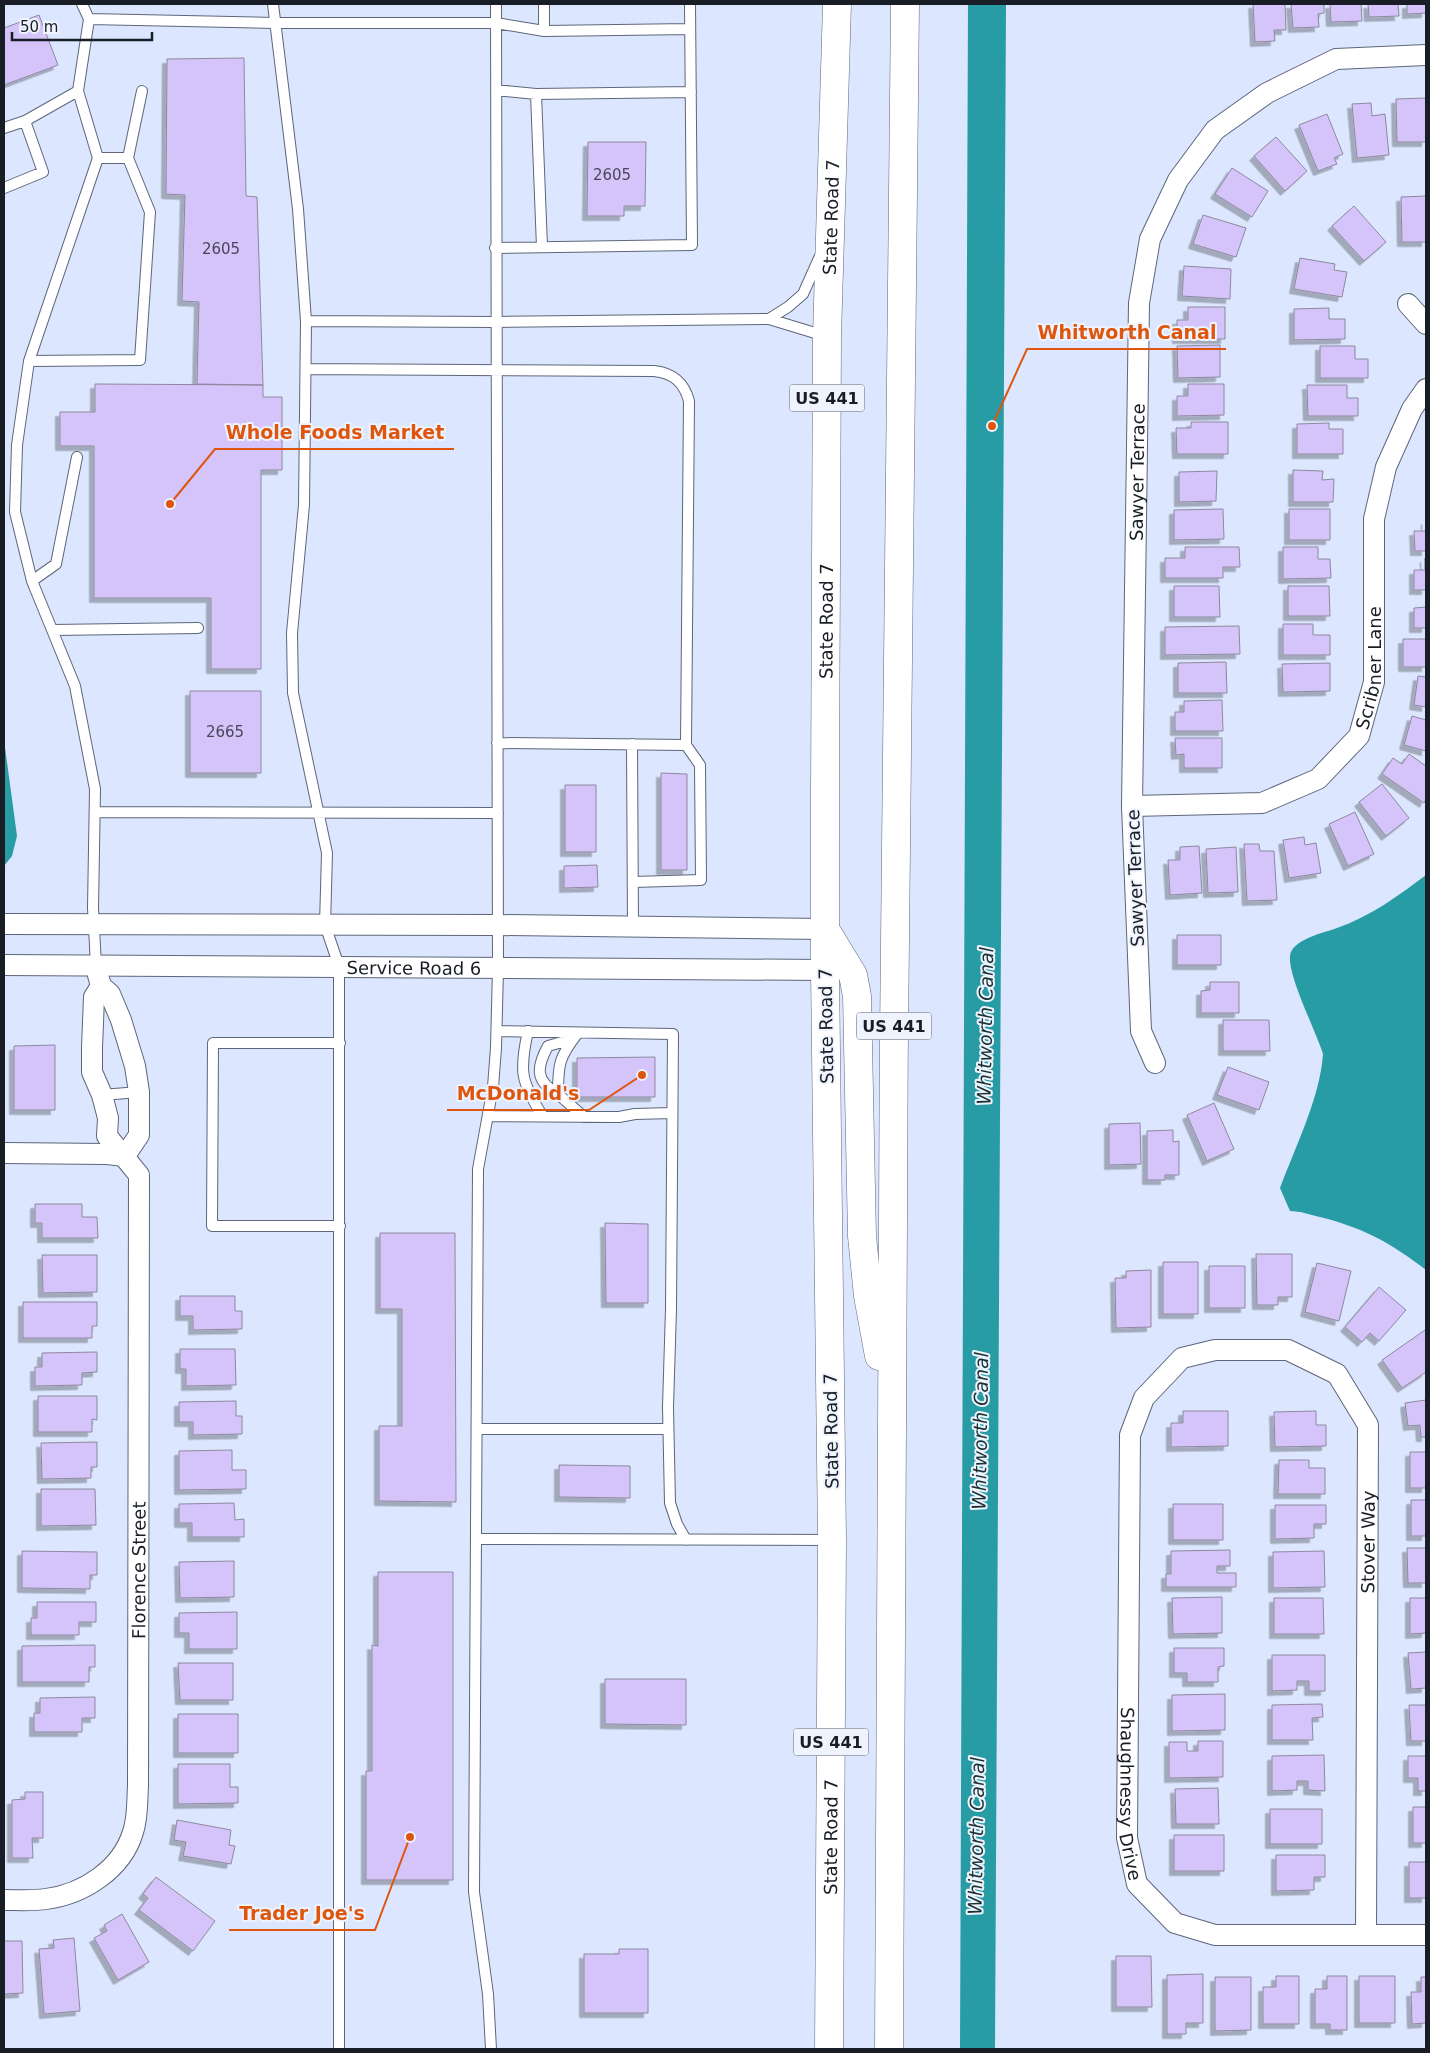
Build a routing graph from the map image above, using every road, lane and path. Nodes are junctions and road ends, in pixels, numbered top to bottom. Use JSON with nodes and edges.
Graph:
{"nodes":[{"id":1,"x":82,"y":4,"type":"edge"},
{"id":2,"x":273,"y":4,"type":"edge"},
{"id":3,"x":496,"y":4,"type":"edge"},
{"id":4,"x":544,"y":4,"type":"edge"},
{"id":5,"x":690,"y":4,"type":"edge"},
{"id":6,"x":837,"y":4,"type":"edge"},
{"id":7,"x":905,"y":4,"type":"edge"},
{"id":8,"x":89,"y":19,"type":"junction"},
{"id":9,"x":274,"y":22,"type":"junction"},
{"id":10,"x":496,"y":23,"type":"junction"},
{"id":11,"x":690,"y":29,"type":"junction"},
{"id":12,"x":544,"y":31,"type":"junction"},
{"id":13,"x":1426,"y":55,"type":"edge"},
{"id":14,"x":496,"y":90,"type":"junction"},
{"id":15,"x":78,"y":91,"type":"junction"},
{"id":16,"x":142,"y":91,"type":"dead end"},
{"id":17,"x":691,"y":92,"type":"junction"},
{"id":18,"x":536,"y":94,"type":"junction"},
{"id":19,"x":25,"y":121,"type":"junction"},
{"id":20,"x":4,"y":128,"type":"edge"},
{"id":21,"x":98,"y":158,"type":"junction"},
{"id":22,"x":128,"y":158,"type":"junction"},
{"id":23,"x":4,"y":188,"type":"edge"},
{"id":24,"x":830,"y":233,"type":"junction"},
{"id":25,"x":542,"y":247,"type":"junction"},
{"id":26,"x":496,"y":248,"type":"junction"},
{"id":27,"x":1408,"y":304,"type":"dead end"},
{"id":28,"x":769,"y":319,"type":"junction"},
{"id":29,"x":306,"y":321,"type":"junction"},
{"id":30,"x":495,"y":322,"type":"junction"},
{"id":31,"x":1426,"y":324,"type":"edge"},
{"id":32,"x":827,"y":336,"type":"junction"},
{"id":33,"x":30,"y":361,"type":"junction"},
{"id":34,"x":306,"y":369,"type":"junction"},
{"id":35,"x":495,"y":372,"type":"junction"},
{"id":36,"x":1426,"y":390,"type":"edge"},
{"id":37,"x":77,"y":457,"type":"dead end"},
{"id":38,"x":32,"y":582,"type":"junction"},
{"id":39,"x":198,"y":628,"type":"dead end"},
{"id":40,"x":52,"y":630,"type":"junction"},
{"id":41,"x":497,"y":743,"type":"junction"},
{"id":42,"x":632,"y":744,"type":"junction"},
{"id":43,"x":686,"y":745,"type":"junction"},
{"id":44,"x":1132,"y":806,"type":"junction"},
{"id":45,"x":318,"y":811,"type":"junction"},
{"id":46,"x":95,"y":812,"type":"junction"},
{"id":47,"x":498,"y":813,"type":"junction"},
{"id":48,"x":633,"y":882,"type":"junction"},
{"id":49,"x":4,"y":924,"type":"edge"},
{"id":50,"x":94,"y":925,"type":"junction"},
{"id":51,"x":325,"y":925,"type":"junction"},
{"id":52,"x":498,"y":925,"type":"junction"},
{"id":53,"x":633,"y":926,"type":"junction"},
{"id":54,"x":825,"y":929,"type":"junction"},
{"id":55,"x":4,"y":965,"type":"edge"},
{"id":56,"x":96,"y":966,"type":"junction"},
{"id":57,"x":339,"y":966,"type":"junction"},
{"id":58,"x":498,"y":968,"type":"junction"},
{"id":59,"x":825,"y":970,"type":"junction"},
{"id":60,"x":101,"y":986,"type":"junction"},
{"id":61,"x":497,"y":1031,"type":"junction"},
{"id":62,"x":528,"y":1032,"type":"junction"},
{"id":63,"x":575,"y":1036,"type":"junction"},
{"id":64,"x":340,"y":1043,"type":"junction"},
{"id":65,"x":1155,"y":1063,"type":"dead end"},
{"id":66,"x":139,"y":1092,"type":"junction"},
{"id":67,"x":558,"y":1094,"type":"junction"},
{"id":68,"x":102,"y":1096,"type":"junction"},
{"id":69,"x":672,"y":1113,"type":"junction"},
{"id":70,"x":542,"y":1115,"type":"junction"},
{"id":71,"x":488,"y":1116,"type":"junction"},
{"id":72,"x":584,"y":1117,"type":"junction"},
{"id":73,"x":4,"y":1153,"type":"edge"},
{"id":74,"x":125,"y":1156,"type":"junction"},
{"id":75,"x":340,"y":1226,"type":"junction"},
{"id":76,"x":1144,"y":1398,"type":"joint"},
{"id":77,"x":891,"y":1419,"type":"junction"},
{"id":78,"x":478,"y":1429,"type":"junction"},
{"id":79,"x":668,"y":1429,"type":"junction"},
{"id":80,"x":478,"y":1540,"type":"junction"},
{"id":81,"x":686,"y":1540,"type":"junction"},
{"id":82,"x":832,"y":1540,"type":"junction"},
{"id":83,"x":4,"y":1900,"type":"edge"},
{"id":84,"x":1366,"y":1934,"type":"junction"},
{"id":85,"x":1426,"y":1935,"type":"edge"},
{"id":86,"x":339,"y":2049,"type":"edge"},
{"id":87,"x":491,"y":2049,"type":"edge"},
{"id":88,"x":829,"y":2049,"type":"edge"},
{"id":89,"x":889,"y":2049,"type":"edge"}],
"edges":[{"from":1,"to":8,"type":"lane"},
{"from":2,"to":9,"type":"lane"},
{"from":3,"to":10,"type":"lane"},
{"from":4,"to":12,"type":"lane"},
{"from":5,"to":11,"type":"lane"},
{"from":6,"to":24,"type":"main road","name":"State Road 7","number":"US 441"},
{"from":7,"to":77,"type":"main road","number":"US 441"},
{"from":8,"to":9,"type":"lane"},
{"from":8,"to":15,"type":"lane"},
{"from":9,"to":10,"type":"lane"},
{"from":9,"to":29,"type":"lane"},
{"from":10,"to":12,"type":"lane"},
{"from":10,"to":14,"type":"lane"},
{"from":11,"to":12,"type":"lane"},
{"from":11,"to":17,"type":"lane"},
{"from":13,"to":44,"type":"street","name":"Sawyer Terrace"},
{"from":14,"to":18,"type":"lane"},
{"from":14,"to":26,"type":"lane"},
{"from":15,"to":19,"type":"lane"},
{"from":15,"to":21,"type":"lane"},
{"from":16,"to":22,"type":"lane"},
{"from":17,"to":18,"type":"lane"},
{"from":17,"to":25,"type":"lane"},
{"from":18,"to":25,"type":"lane"},
{"from":19,"to":20,"type":"lane"},
{"from":19,"to":23,"type":"lane"},
{"from":21,"to":22,"type":"lane"},
{"from":21,"to":33,"type":"lane"},
{"from":22,"to":33,"type":"lane"},
{"from":24,"to":28,"type":"lane"},
{"from":24,"to":32,"type":"main road","name":"State Road 7","number":"US 441"},
{"from":25,"to":26,"type":"lane"},
{"from":26,"to":30,"type":"lane"},
{"from":27,"to":31,"type":"street"},
{"from":28,"to":30,"type":"lane"},
{"from":28,"to":32,"type":"lane"},
{"from":29,"to":30,"type":"lane"},
{"from":29,"to":34,"type":"lane"},
{"from":30,"to":35,"type":"lane"},
{"from":32,"to":54,"type":"main road","name":"State Road 7","number":"US 441"},
{"from":33,"to":38,"type":"lane"},
{"from":34,"to":35,"type":"lane"},
{"from":34,"to":45,"type":"lane"},
{"from":35,"to":41,"type":"lane"},
{"from":35,"to":43,"type":"lane"},
{"from":36,"to":44,"type":"street","name":"Scribner Lane"},
{"from":37,"to":38,"type":"lane"},
{"from":38,"to":40,"type":"lane"},
{"from":39,"to":40,"type":"lane"},
{"from":40,"to":46,"type":"lane"},
{"from":41,"to":42,"type":"lane"},
{"from":41,"to":47,"type":"lane"},
{"from":42,"to":43,"type":"lane"},
{"from":42,"to":48,"type":"lane"},
{"from":43,"to":48,"type":"lane"},
{"from":44,"to":65,"type":"street","name":"Sawyer Terrace"},
{"from":45,"to":46,"type":"lane"},
{"from":45,"to":47,"type":"lane"},
{"from":45,"to":51,"type":"lane"},
{"from":46,"to":50,"type":"lane"},
{"from":47,"to":52,"type":"lane"},
{"from":48,"to":53,"type":"lane"},
{"from":49,"to":50,"type":"street"},
{"from":50,"to":51,"type":"street"},
{"from":50,"to":56,"type":"lane"},
{"from":51,"to":52,"type":"street"},
{"from":51,"to":57,"type":"lane"},
{"from":52,"to":53,"type":"street"},
{"from":52,"to":58,"type":"lane"},
{"from":53,"to":54,"type":"street"},
{"from":54,"to":59,"type":"main road","name":"State Road 7","number":"US 441"},
{"from":54,"to":77,"type":"main road"},
{"from":55,"to":56,"type":"street","name":"Service Road 6"},
{"from":56,"to":57,"type":"street","name":"Service Road 6"},
{"from":56,"to":60,"type":"street"},
{"from":57,"to":58,"type":"street","name":"Service Road 6"},
{"from":57,"to":64,"type":"lane"},
{"from":58,"to":59,"type":"street","name":"Service Road 6"},
{"from":58,"to":61,"type":"lane"},
{"from":59,"to":82,"type":"main road","name":"State Road 7","number":"US 441"},
{"from":60,"to":66,"type":"street"},
{"from":60,"to":68,"type":"street","name":"Florence Street"},
{"from":61,"to":62,"type":"lane"},
{"from":61,"to":71,"type":"lane"},
{"from":62,"to":63,"type":"lane"},
{"from":62,"to":70,"type":"lane"},
{"from":63,"to":67,"type":"lane"},
{"from":63,"to":67,"type":"lane"},
{"from":63,"to":69,"type":"lane"},
{"from":64,"to":75,"type":"lane"},
{"from":64,"to":75,"type":"lane"},
{"from":66,"to":68,"type":"lane"},
{"from":66,"to":74,"type":"street"},
{"from":67,"to":72,"type":"lane"},
{"from":68,"to":74,"type":"street","name":"Florence Street"},
{"from":69,"to":72,"type":"lane"},
{"from":69,"to":79,"type":"lane"},
{"from":70,"to":71,"type":"lane"},
{"from":70,"to":72,"type":"lane"},
{"from":71,"to":78,"type":"lane"},
{"from":73,"to":74,"type":"street"},
{"from":74,"to":83,"type":"street","name":"Florence Street"},
{"from":75,"to":86,"type":"lane"},
{"from":76,"to":84,"type":"street","name":"Shaughnessy Drive"},
{"from":76,"to":84,"type":"street","name":"Stover Way"},
{"from":77,"to":89,"type":"main road","number":"US 441"},
{"from":78,"to":79,"type":"lane"},
{"from":78,"to":80,"type":"lane"},
{"from":79,"to":81,"type":"lane"},
{"from":80,"to":81,"type":"lane"},
{"from":80,"to":87,"type":"lane"},
{"from":81,"to":82,"type":"lane"},
{"from":82,"to":88,"type":"main road","name":"State Road 7","number":"US 441"},
{"from":84,"to":85,"type":"street","name":"Shaughnessy Drive"}]}
